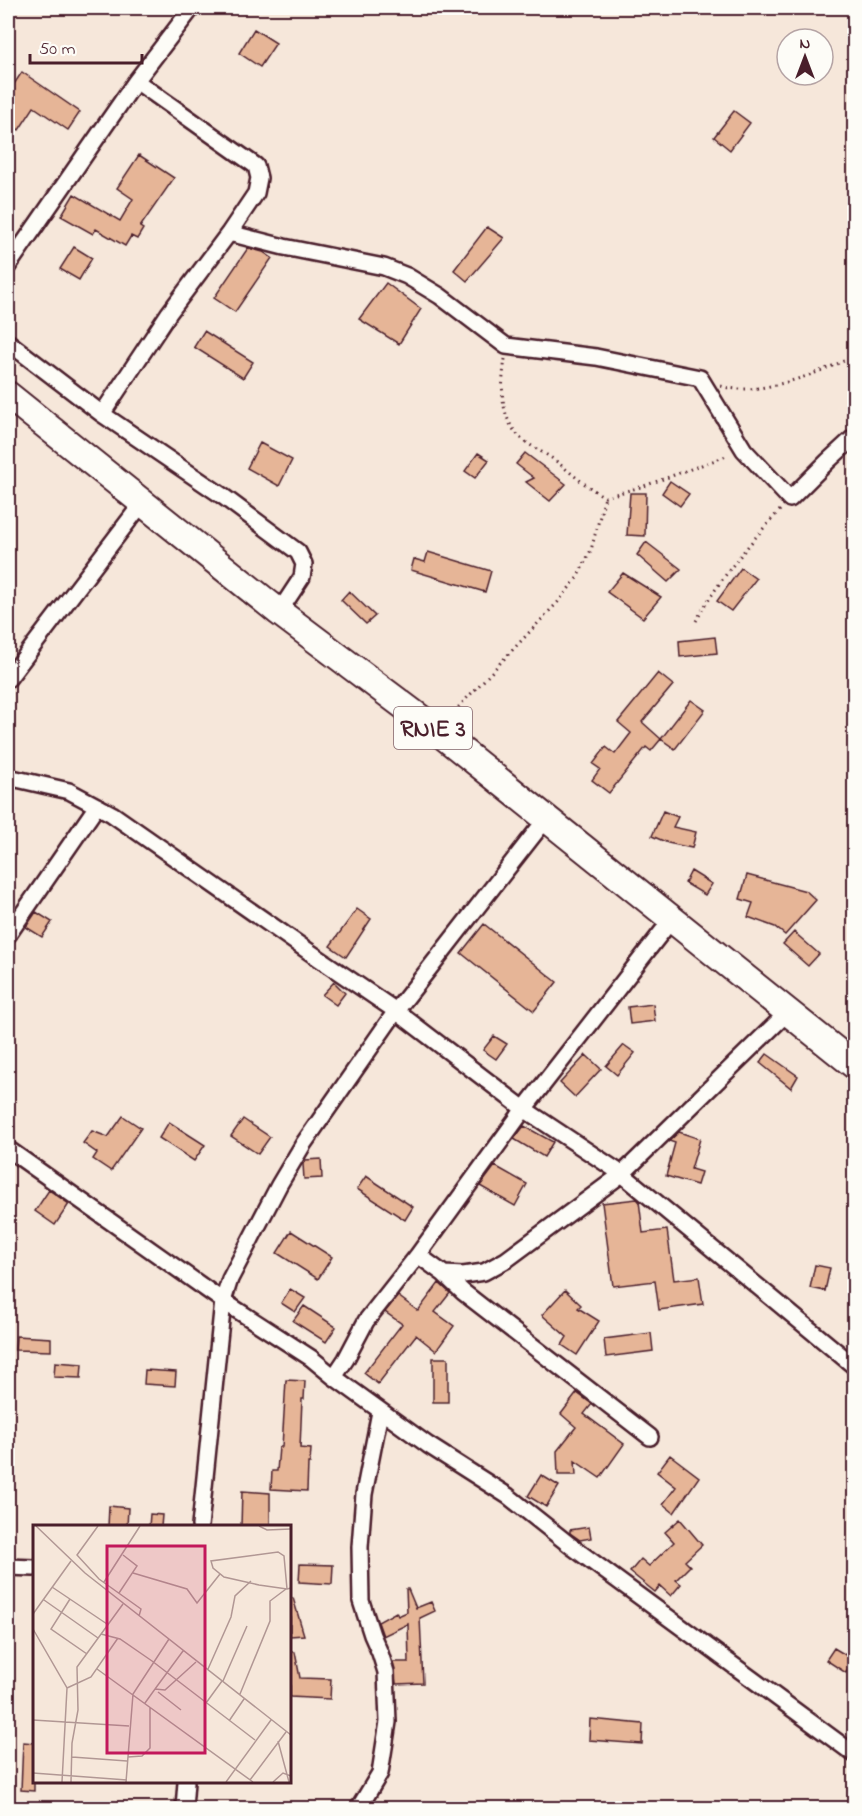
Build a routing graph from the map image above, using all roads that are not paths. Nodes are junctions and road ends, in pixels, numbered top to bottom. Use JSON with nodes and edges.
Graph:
{"nodes":[{"id":1,"x":192,"y":8,"type":"edge"},
{"id":2,"x":136,"y":81,"type":"junction"},
{"id":3,"x":229,"y":233,"type":"junction"},
{"id":4,"x":8,"y":266,"type":"edge"},
{"id":5,"x":8,"y":342,"type":"edge"},
{"id":6,"x":8,"y":395,"type":"edge"},
{"id":7,"x":102,"y":414,"type":"junction"},
{"id":8,"x":855,"y":437,"type":"edge"},
{"id":9,"x":143,"y":502,"type":"junction"},
{"id":10,"x":279,"y":612,"type":"junction"},
{"id":11,"x":8,"y":679,"type":"edge"},
{"id":12,"x":8,"y":777,"type":"edge"},
{"id":13,"x":97,"y":806,"type":"junction"},
{"id":14,"x":546,"y":819,"type":"junction"},
{"id":15,"x":672,"y":919,"type":"junction"},
{"id":16,"x":8,"y":935,"type":"edge"},
{"id":17,"x":396,"y":1011,"type":"junction"},
{"id":18,"x":788,"y":1012,"type":"junction"},
{"id":19,"x":855,"y":1065,"type":"edge"},
{"id":20,"x":524,"y":1109,"type":"junction"},
{"id":21,"x":8,"y":1149,"type":"edge"},
{"id":22,"x":622,"y":1174,"type":"junction"},
{"id":23,"x":418,"y":1256,"type":"junction"},
{"id":24,"x":444,"y":1274,"type":"junction"},
{"id":25,"x":223,"y":1301,"type":"junction"},
{"id":26,"x":855,"y":1366,"type":"edge"},
{"id":27,"x":334,"y":1377,"type":"junction"},
{"id":28,"x":380,"y":1412,"type":"junction"},
{"id":29,"x":650,"y":1437,"type":"dead end"},
{"id":30,"x":200,"y":1525,"type":"edge"},
{"id":31,"x":8,"y":1567,"type":"edge"},
{"id":32,"x":33,"y":1568,"type":"edge"},
{"id":33,"x":855,"y":1754,"type":"edge"},
{"id":34,"x":186,"y":1783,"type":"edge"},
{"id":35,"x":184,"y":1809,"type":"edge"},
{"id":36,"x":359,"y":1809,"type":"edge"}],
"edges":[{"from":1,"to":2,"type":"street"},
{"from":2,"to":3,"type":"street"},
{"from":2,"to":4,"type":"street"},
{"from":3,"to":7,"type":"street"},
{"from":3,"to":8,"type":"street"},
{"from":5,"to":7,"type":"street"},
{"from":6,"to":9,"type":"highway","number":"RNIE 3"},
{"from":7,"to":10,"type":"street"},
{"from":9,"to":10,"type":"highway","number":"RNIE 3"},
{"from":9,"to":11,"type":"street"},
{"from":10,"to":14,"type":"highway","number":"RNIE 3"},
{"from":12,"to":13,"type":"street"},
{"from":13,"to":16,"type":"street"},
{"from":13,"to":17,"type":"street"},
{"from":14,"to":15,"type":"highway","number":"RNIE 3"},
{"from":14,"to":17,"type":"street"},
{"from":15,"to":18,"type":"highway","number":"RNIE 3"},
{"from":15,"to":20,"type":"street"},
{"from":17,"to":20,"type":"street"},
{"from":17,"to":25,"type":"street"},
{"from":18,"to":19,"type":"highway","number":"RNIE 3"},
{"from":18,"to":22,"type":"street"},
{"from":20,"to":22,"type":"street"},
{"from":20,"to":23,"type":"street"},
{"from":21,"to":25,"type":"street"},
{"from":22,"to":24,"type":"street"},
{"from":22,"to":26,"type":"street"},
{"from":23,"to":24,"type":"street"},
{"from":23,"to":27,"type":"street"},
{"from":24,"to":29,"type":"street"},
{"from":25,"to":27,"type":"street"},
{"from":25,"to":30,"type":"street"},
{"from":27,"to":28,"type":"street"},
{"from":28,"to":33,"type":"street"},
{"from":28,"to":36,"type":"street"},
{"from":31,"to":32,"type":"street"},
{"from":34,"to":35,"type":"street"}]}
